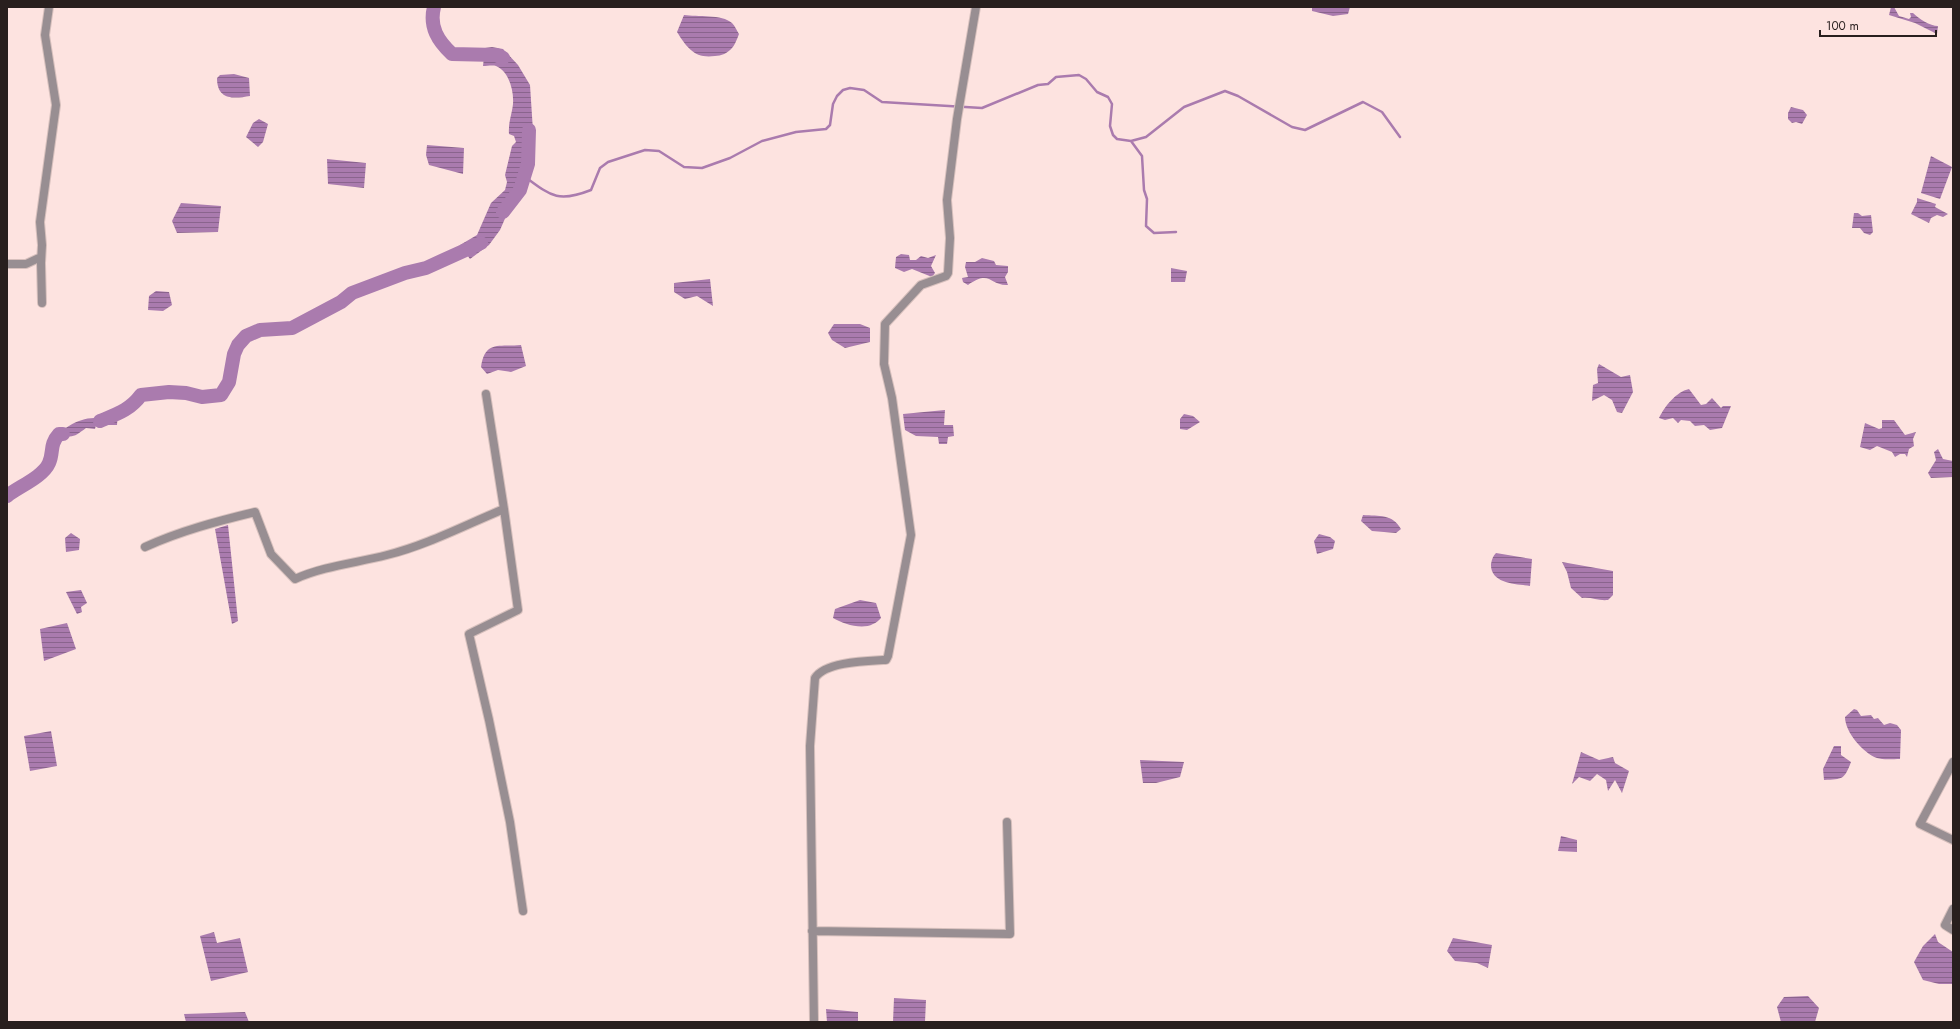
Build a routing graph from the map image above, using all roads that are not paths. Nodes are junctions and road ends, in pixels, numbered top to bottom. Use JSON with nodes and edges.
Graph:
{"nodes":[{"id":1,"x":48,"y":7,"type":"edge"},
{"id":2,"x":976,"y":7,"type":"edge"},
{"id":3,"x":41,"y":257,"type":"junction"},
{"id":4,"x":7,"y":264,"type":"edge"},
{"id":5,"x":42,"y":303,"type":"dead end"},
{"id":6,"x":486,"y":394,"type":"dead end"},
{"id":7,"x":504,"y":509,"type":"junction"},
{"id":8,"x":145,"y":547,"type":"dead end"},
{"id":9,"x":1953,"y":762,"type":"edge"},
{"id":10,"x":1008,"y":822,"type":"dead end"},
{"id":11,"x":1953,"y":840,"type":"edge"},
{"id":12,"x":1953,"y":901,"type":"edge"},
{"id":13,"x":1953,"y":904,"type":"edge"},
{"id":14,"x":1953,"y":909,"type":"edge"},
{"id":15,"x":523,"y":911,"type":"dead end"},
{"id":16,"x":1953,"y":930,"type":"edge"},
{"id":17,"x":812,"y":931,"type":"junction"},
{"id":18,"x":814,"y":1022,"type":"edge"}],
"edges":[{"from":1,"to":3,"type":"street"},
{"from":2,"to":17,"type":"street"},
{"from":3,"to":4,"type":"street"},
{"from":3,"to":5,"type":"street"},
{"from":6,"to":7,"type":"street"},
{"from":7,"to":8,"type":"street"},
{"from":7,"to":15,"type":"street"},
{"from":9,"to":11,"type":"street"},
{"from":10,"to":17,"type":"street"},
{"from":12,"to":13,"type":"street"},
{"from":14,"to":16,"type":"street"},
{"from":17,"to":18,"type":"street"}]}
